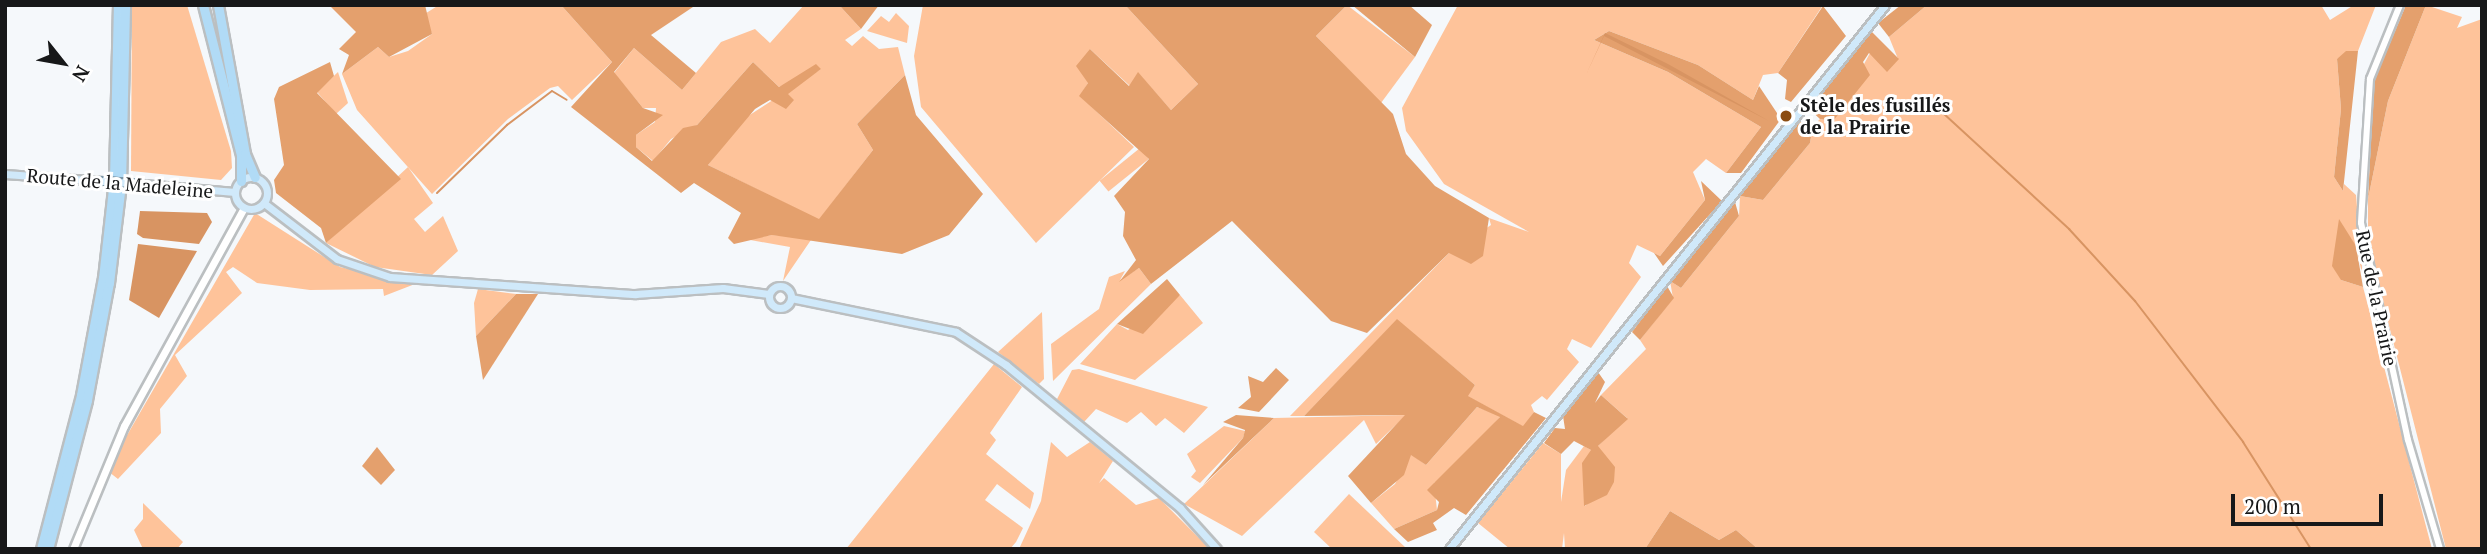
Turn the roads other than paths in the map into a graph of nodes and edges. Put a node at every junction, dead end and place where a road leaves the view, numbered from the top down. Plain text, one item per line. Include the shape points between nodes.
1 (118, 5) edge
2 (125, 5) edge
3 (203, 5) edge
4 (218, 5) edge
5 (1885, 5) edge
6 (2398, 8) edge
7 (5, 174) edge
8 (255, 177) junction
9 (241, 181) junction
10 (235, 192) junction
11 (264, 203) junction
12 (244, 208) junction
13 (769, 294) junction
14 (791, 298) junction
15 (41, 549) edge
16 (48, 549) edge
17 (73, 549) edge
18 (1217, 549) edge
19 (1450, 549) edge
20 (2440, 549) edge

1 - 15 highway via 114,180 103,278 81,395
2 - 16 highway via 121,184 109,283 88,400
3 - 9 highway via 239,148
4 - 8 highway
5 - 19 main road
6 - 20 street, Rue de la Prairie via 2367,97 2361,223 2399,404
7 - 10 main road, Route de la Madeleine, bridge
8 - 9 main road
8 - 11 main road via 267,189
9 - 10 main road
10 - 12 main road
11 - 12 main road
11 - 13 main road via 351,266 430,281 635,295 723,288
12 - 17 main road via 124,426
13 - 14 main road via 784,286
13 - 14 main road via 779,308
14 - 18 main road via 956,332 1006,365 1180,508

